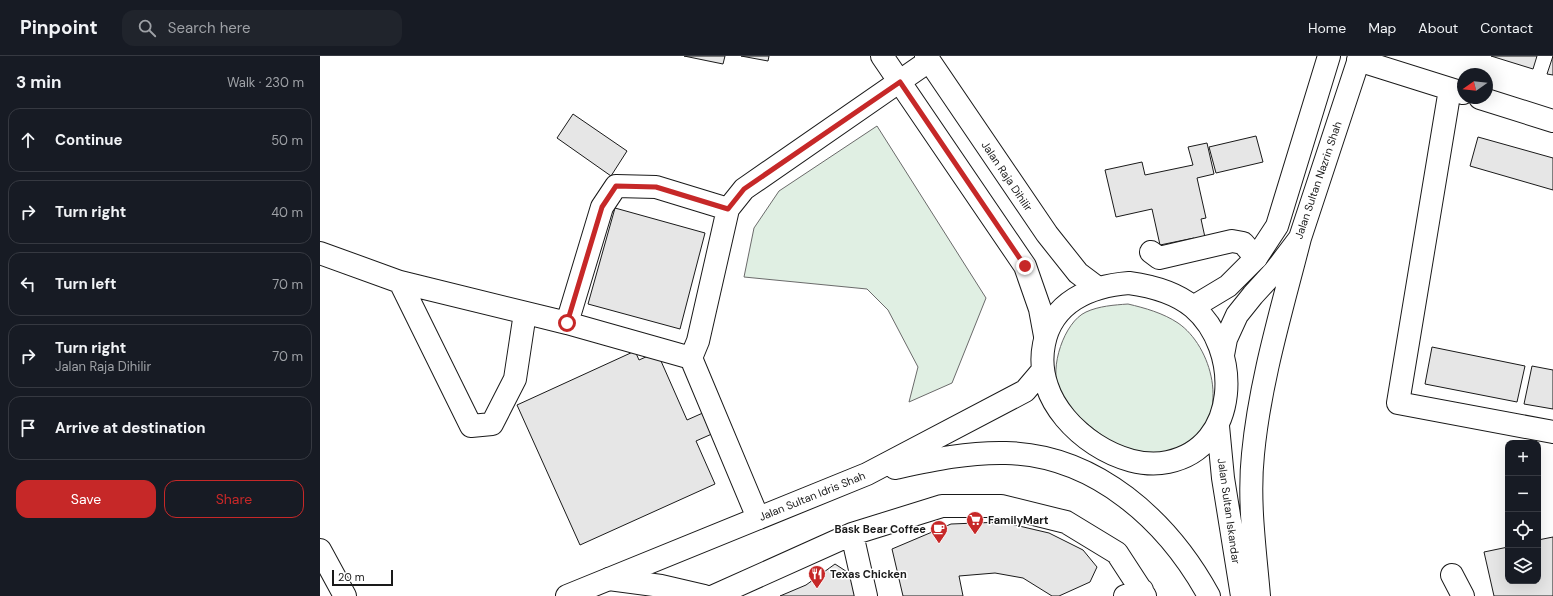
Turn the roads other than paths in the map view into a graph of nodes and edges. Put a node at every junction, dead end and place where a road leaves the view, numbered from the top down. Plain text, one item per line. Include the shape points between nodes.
1 (882, 56) edge
2 (1329, 56) edge
3 (927, 58) edge
4 (1359, 58) edge
5 (900, 82) junction
6 (1457, 91) edge
7 (1493, 102) edge
8 (1553, 121) edge
9 (728, 209) junction
10 (1300, 238) junction
11 (1151, 252) dead end
12 (320, 253) edge
13 (1256, 258) junction
14 (400, 282) junction
15 (1098, 288) junction
16 (1193, 307) junction
17 (525, 313) junction
18 (567, 323) junction
19 (1045, 336) junction
20 (1223, 355) junction
21 (691, 358) junction
22 (1042, 371) junction
23 (1218, 426) junction
24 (1553, 432) edge
25 (867, 474) junction
26 (758, 518) junction
27 (852, 534) junction
28 (320, 550) edge
29 (1452, 575) dead end
30 (608, 579) junction
31 (1137, 594) edge
32 (345, 596) edge
33 (567, 596) edge
34 (704, 596) edge
35 (714, 596) edge
36 (866, 596) edge
37 (1209, 596) edge
38 (1242, 596) edge
39 (1259, 596) edge
40 (1463, 596) edge

1 - 5 main road
2 - 13 main road via 1277,226
3 - 5 main road
3 - 15 main road, Jalan Raja Dihilir via 1047,234 1078,273
4 - 6 main road
4 - 10 main road, Jalan Sultan Nazrin Shah
5 - 9 main road via 744,189
5 - 19 main road via 1025,266 1040,309
6 - 24 main road via 1398,403
7 - 8 main road
9 - 18 main road via 656,187 616,186 602,207
9 - 21 main road via 698,341
10 - 20 main road, Jalan Sultan Nazrin Shah via 1275,272 1237,315 1226,339
10 - 39 main road via 1260,404 1252,455 1252,513
11 - 13 main road via 1159,258 1232,241 1243,243
12 - 14 main road
13 - 16 main road via 1228,286
14 - 17 main road
14 - 17 main road via 471,426 492,424 515,379
15 - 16 main road via 1129,283 1144,285 1172,294
15 - 19 main road via 1082,293 1059,311
16 - 20 main road via 1212,328
17 - 18 main road
18 - 21 main road
19 - 22 main road
20 - 23 main road via 1226,401
21 - 26 main road
22 - 23 main road via 1053,401 1074,427 1099,447 1125,460 1152,464 1182,458 1208,439
22 - 25 main road, Jalan Sultan Idris Shah via 1025,391
23 - 38 main road, Jalan Sultan Iskandar via 1223,478
25 - 26 main road, Jalan Sultan Idris Shah
25 - 37 main road via 946,457 986,453 1026,454 1062,462 1114,488 1150,516 1181,552
26 - 30 main road, Jalan Sultan Idris Shah
27 - 31 main road via 942,506 1001,506 1066,522 1117,553
27 - 35 main road
27 - 36 main road
28 - 32 main road
29 - 40 main road
30 - 33 main road, Jalan Sultan Idris Shah
30 - 34 main road via 660,586

